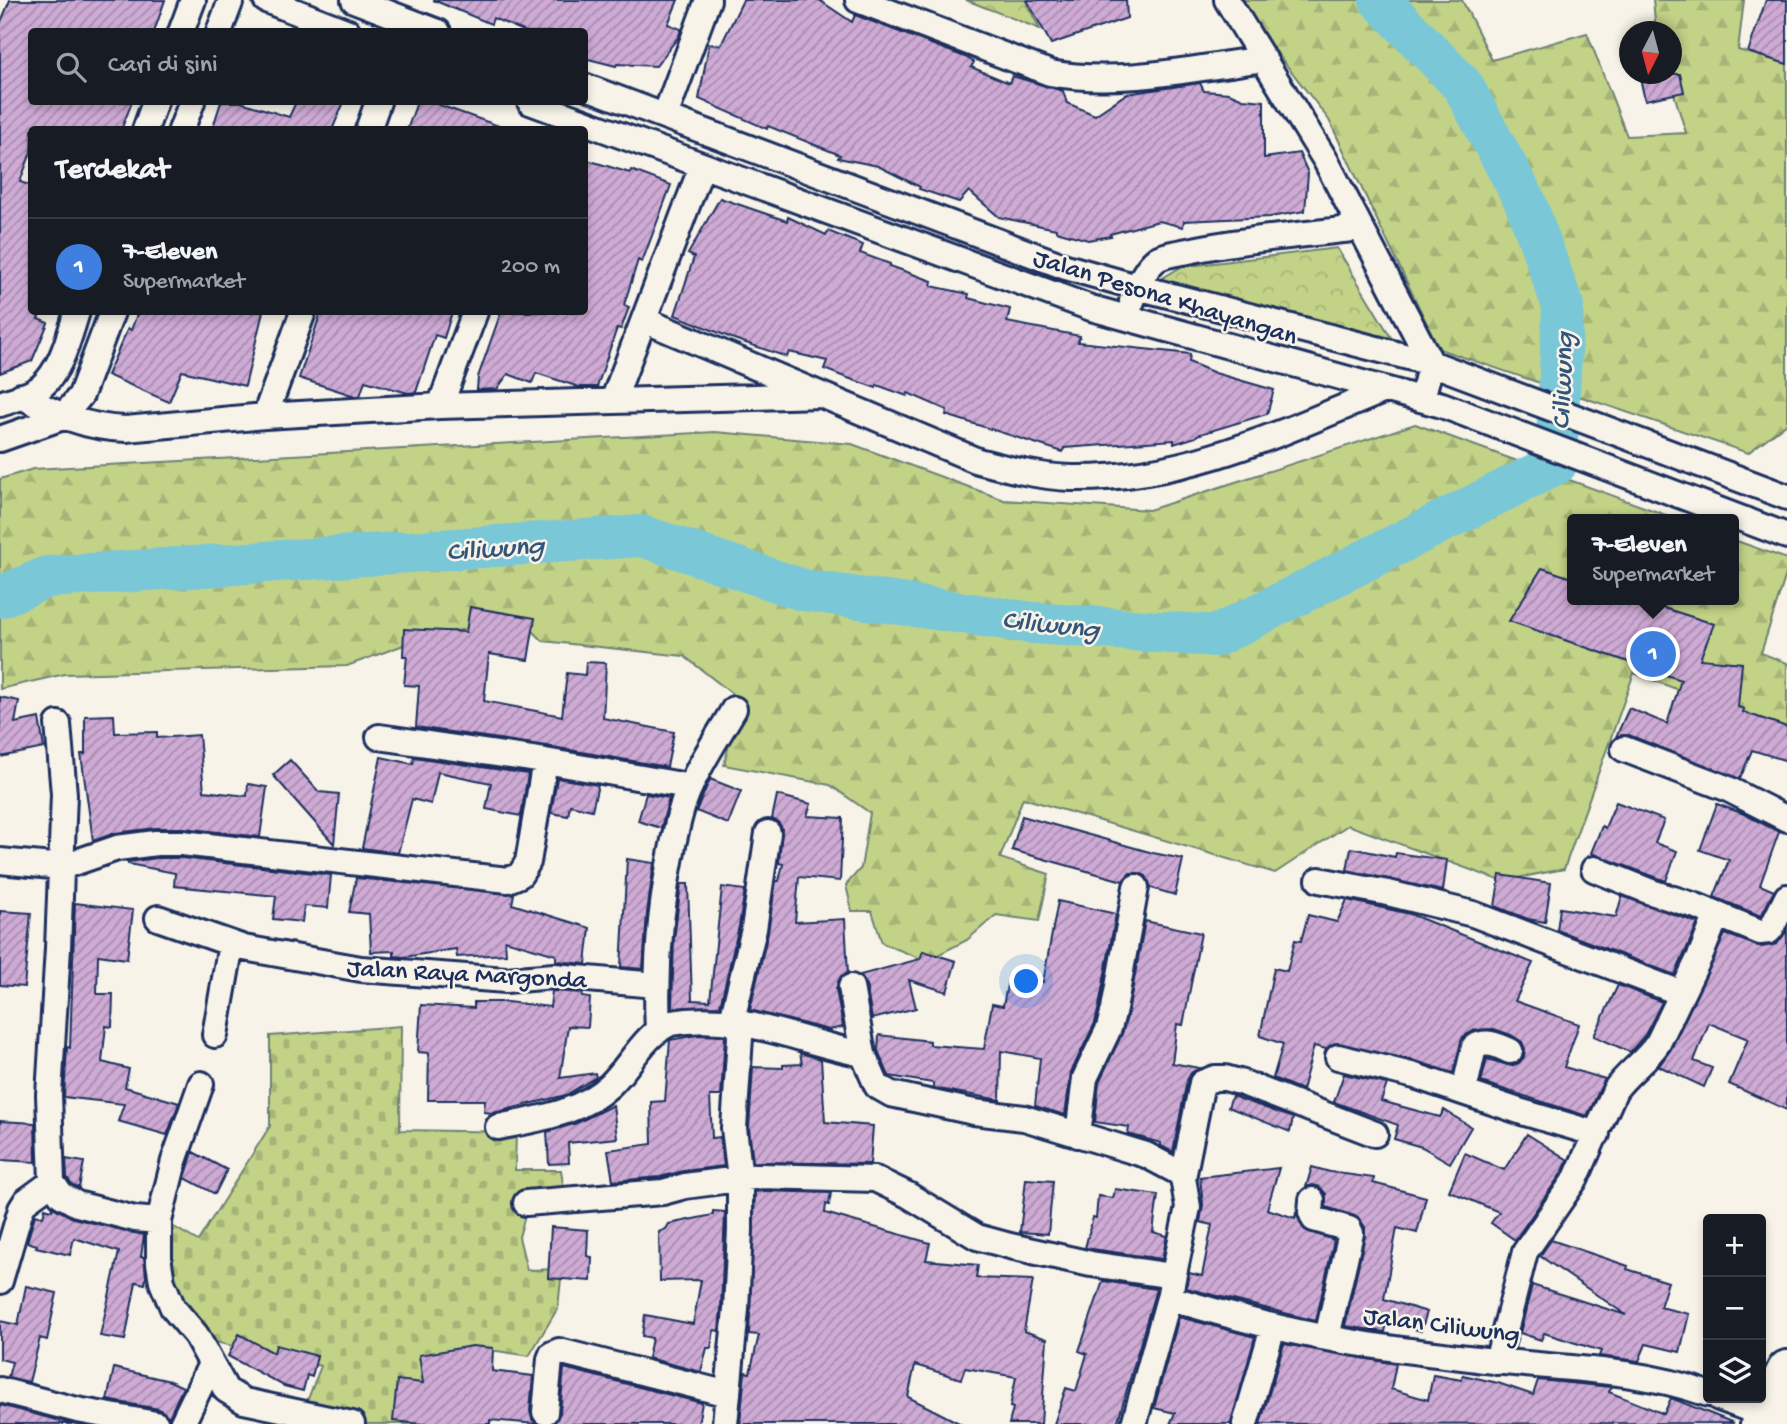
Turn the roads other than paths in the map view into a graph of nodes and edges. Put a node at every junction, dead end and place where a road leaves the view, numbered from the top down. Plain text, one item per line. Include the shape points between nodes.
1 (193, 0) edge
2 (231, 0) edge
3 (266, 0) edge
4 (354, 0) edge
5 (708, 0) edge
6 (858, 0) edge
7 (1227, 0) edge
8 (182, 28) edge
9 (220, 28) edge
10 (338, 28) edge
11 (428, 28) edge
12 (1264, 59) junction
13 (588, 87) edge
14 (154, 105) edge
15 (191, 105) edge
16 (377, 105) edge
17 (542, 114) edge
18 (665, 116) junction
19 (146, 126) edge
20 (183, 126) edge
21 (369, 126) edge
22 (579, 126) edge
23 (588, 129) edge
24 (702, 166) junction
25 (1360, 228) junction
26 (1137, 287) junction
27 (76, 315) edge
28 (112, 315) edge
29 (302, 315) edge
30 (474, 315) edge
31 (1125, 319) junction
32 (644, 320) junction
33 (1431, 363) junction
34 (1385, 390) junction
35 (820, 395) junction
36 (11, 400) edge
37 (613, 401) junction
38 (1432, 402) junction
39 (440, 406) junction
40 (265, 416) junction
41 (63, 417) junction
42 (0, 439) edge
43 (1787, 497) edge
44 (1727, 514) edge
45 (1739, 518) edge
46 (1787, 536) edge
47 (734, 709) dead end
48 (58, 724) dead end
49 (379, 737) dead end
50 (1624, 749) dead end
51 (545, 761) junction
52 (689, 789) junction
53 (1787, 819) edge
54 (768, 833) dead end
55 (0, 861) edge
56 (62, 867) junction
57 (1594, 869) dead end
58 (1319, 880) dead end
59 (1136, 887) dead end
60 (1787, 897) edge
61 (1717, 914) junction
62 (158, 918) dead end
63 (231, 944) junction
64 (656, 985) junction
65 (851, 987) dead end
66 (1681, 993) junction
67 (736, 1021) junction
68 (658, 1031) junction
69 (215, 1035) dead end
70 (1510, 1051) dead end
71 (863, 1054) junction
72 (1338, 1057) dead end
73 (201, 1084) dead end
74 (1464, 1091) junction
75 (498, 1127) dead end
76 (1376, 1134) dead end
77 (1597, 1134) junction
78 (1078, 1135) junction
79 (740, 1178) junction
80 (1183, 1178) junction
81 (52, 1182) junction
82 (1312, 1200) dead end
83 (526, 1203) dead end
84 (159, 1221) junction
85 (0, 1281) edge
86 (1171, 1287) junction
87 (1273, 1327) junction
88 (1327, 1337) junction
89 (1497, 1362) junction
90 (211, 1364) junction
91 (1787, 1370) edge
92 (0, 1390) edge
93 (1703, 1392) edge
94 (728, 1394) junction
95 (1731, 1403) edge
96 (545, 1412) dead end
97 (1776, 1421) edge
98 (156, 1424) edge
99 (182, 1424) edge
100 (352, 1424) edge
101 (725, 1424) edge
102 (1134, 1424) edge
103 (1245, 1424) edge

1 - 8 street
2 - 9 street
3 - 10 street
4 - 11 street
5 - 18 street
6 - 12 street via 1073,78 1159,73
7 - 12 street
12 - 25 street via 1326,160
13 - 18 street, Jalan Pesona Khayangan
14 - 19 street
15 - 20 street
16 - 21 street
17 - 22 street, Jalan Pesona Khayangan
18 - 26 street, Jalan Pesona Khayangan via 1066,267
23 - 24 street, Jalan Pesona Khayangan
24 - 31 street, Jalan Pesona Khayangan
24 - 32 street
25 - 26 street via 1165,256 1150,266
25 - 33 street
26 - 31 street
26 - 33 street, Jalan Pesona Khayangan
27 - 36 street via 49,379 41,388
28 - 41 street via 81,395
29 - 40 street
30 - 39 street
31 - 34 street, Jalan Pesona Khayangan
32 - 35 street
32 - 37 street
33 - 38 street
33 - 43 street, Jalan Pesona Khayangan
34 - 35 street via 1209,460 1134,474 1073,478 1024,473 978,461
34 - 38 street, Jalan Pesona Khayangan
35 - 37 street
36 - 41 street
37 - 39 street
38 - 44 street, Jalan Pesona Khayangan
39 - 40 street
40 - 41 street via 126,429
41 - 42 street
45 - 46 street, Jalan Pesona Khayangan
47 - 52 street
48 - 56 street via 64,794
49 - 51 street
50 - 53 street via 1726,788
51 - 52 street
51 - 56 street via 528,862 520,875 508,880 182,843 117,848
52 - 64 street via 664,887
54 - 67 street
55 - 56 street
56 - 81 street via 49,1095
57 - 61 street
58 - 66 street via 1473,914
59 - 78 street via 1114,1009 1085,1078
60 - 61 street via 1765,932
61 - 66 street
62 - 63 street, Jalan Raya Margonda
63 - 64 street, Jalan Raya Margonda via 361,969
63 - 69 street
64 - 68 street
65 - 71 street
66 - 77 street via 1650,1055 1615,1090
67 - 68 street via 683,1021
67 - 71 street
67 - 79 street via 734,1129
68 - 75 street via 595,1097 558,1114
70 - 74 street via 1493,1043 1474,1047
71 - 78 street via 877,1086 891,1094 1024,1118
72 - 74 street
73 - 84 street
74 - 77 street
76 - 80 street via 1243,1083 1208,1080 1202,1083
77 - 89 street via 1576,1178 1525,1252
78 - 80 street via 1156,1159
79 - 83 street, Jalan Ciliwung via 663,1192
79 - 86 street, Jalan Ciliwung via 876,1179 977,1237
79 - 94 street
80 - 86 street via 1188,1207
81 - 84 street via 61,1195 77,1204
81 - 85 street via 21,1209
82 - 88 street via 1314,1219 1351,1233
84 - 90 street via 162,1282 173,1308 196,1335
86 - 87 street, Jalan Ciliwung
86 - 102 street
87 - 88 street, Jalan Ciliwung
87 - 103 street
88 - 89 street, Jalan Ciliwung
89 - 93 street, Jalan Ciliwung via 1640,1375
90 - 99 street
90 - 100 street via 232,1395
91 - 97 highway
92 - 98 street
94 - 96 street via 559,1351 551,1357
94 - 101 street
95 - 97 street

